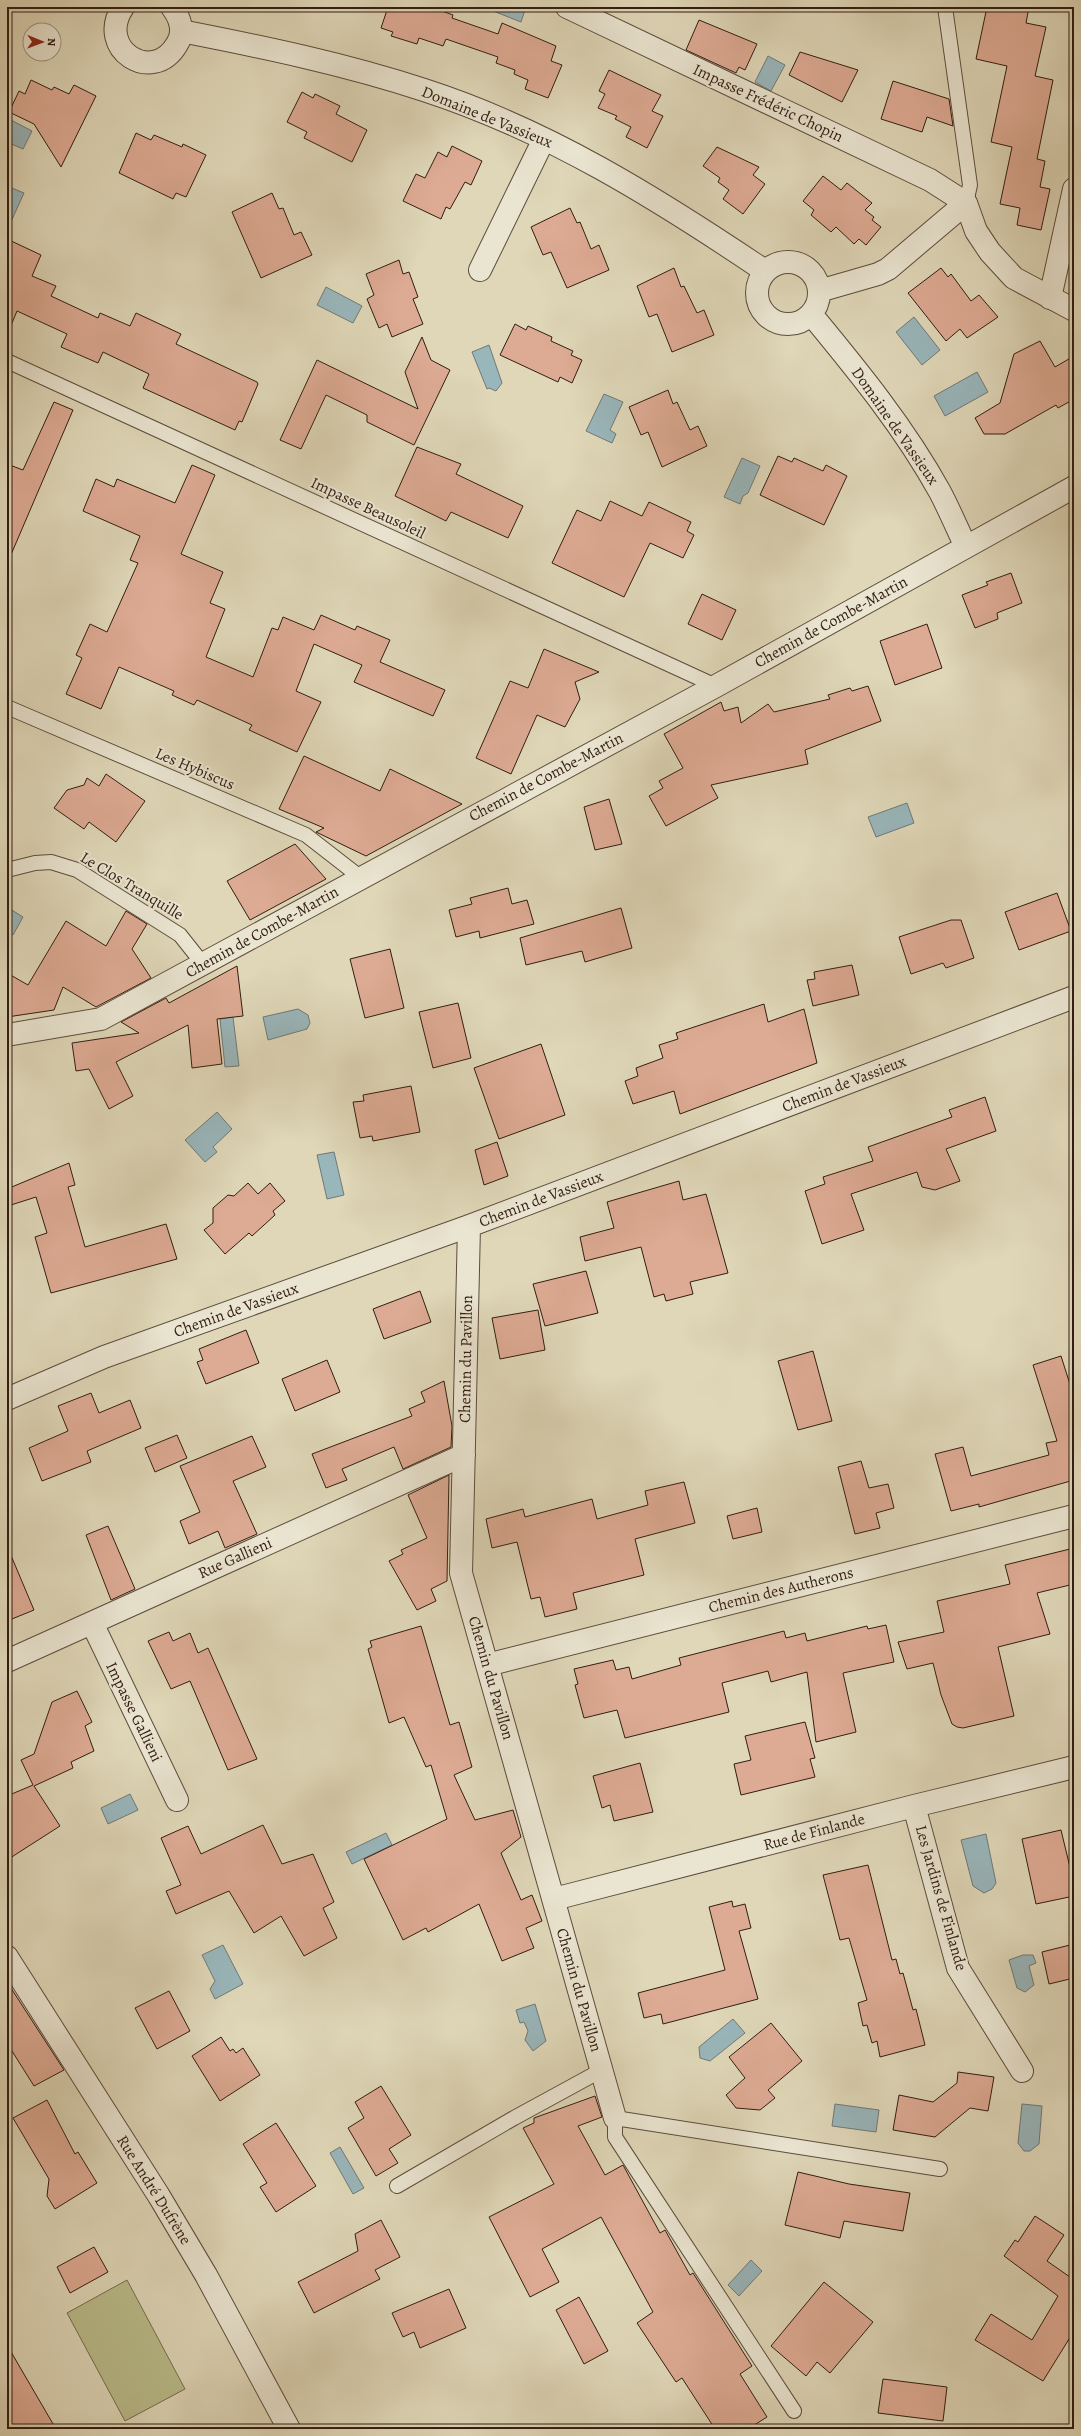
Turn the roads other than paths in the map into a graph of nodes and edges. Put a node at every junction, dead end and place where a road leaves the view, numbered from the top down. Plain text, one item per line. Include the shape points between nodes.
1 (123, 7) edge
2 (172, 7) edge
3 (567, 7) edge
4 (945, 7) edge
5 (181, 31) junction
6 (544, 139) junction
7 (1074, 189) edge
8 (966, 203) junction
9 (480, 270) dead end
10 (765, 271) junction
11 (820, 291) junction
12 (1050, 298) junction
13 (1074, 310) edge
14 (811, 314) junction
15 (7, 361) edge
16 (1074, 487) edge
17 (966, 546) junction
18 (716, 686) junction
19 (7, 707) edge
20 (7, 870) edge
21 (360, 877) junction
22 (203, 964) junction
23 (1074, 997) edge
24 (7, 1036) edge
25 (470, 1226) junction
26 (7, 1398) edge
27 (464, 1455) junction
28 (1074, 1516) edge
29 (92, 1623) junction
30 (7, 1661) edge
31 (487, 1665) junction
32 (1074, 1766) edge
33 (177, 1800) dead end
34 (914, 1806) junction
35 (554, 1899) junction
36 (7, 1957) edge
37 (602, 2070) junction
38 (1022, 2071) dead end
39 (615, 2118) junction
40 (940, 2168) dead end
41 (397, 2186) dead end
42 (794, 2411) dead end
43 (289, 2429) edge

1 - 5 street via 117,15 116,42 123,52 134,59 146,63 158,62 171,54 179,42
2 - 5 street via 179,16
3 - 8 street, Impasse Frédéric Chopin via 930,180
4 - 8 lane via 970,185
5 - 6 street, Domaine de Vassieux via 324,61 424,90
6 - 9 street
6 - 10 street, Domaine de Vassieux via 677,212
7 - 12 street
8 - 11 street via 888,269
8 - 12 street via 976,231 990,252 1014,278
10 - 11 street via 783,262 804,265 817,280
10 - 14 street via 759,280 757,291 758,302 763,312 776,322 792,324 802,321
11 - 14 street
12 - 13 street
14 - 17 street, Domaine de Vassieux via 875,393 906,438 940,492
15 - 18 lane, Impasse Beausoleil
16 - 17 street, Chemin de Combe-Martin
17 - 18 street, Chemin de Combe-Martin
18 - 21 street, Chemin de Combe-Martin
19 - 21 lane, Les Hybiscus via 306,835
20 - 22 lane, Le Clos Tranquille via 51,862 77,870 180,934
21 - 22 street, Chemin de Combe-Martin
22 - 24 street, Chemin de Combe-Martin via 101,1019
23 - 25 street, Chemin de Vassieux
25 - 26 street, Chemin de Vassieux via 104,1357
25 - 27 street, Chemin du Pavillon
27 - 29 street, Rue Gallieni
27 - 31 street, Chemin du Pavillon via 461,1573
28 - 31 street, Chemin des Autherons
29 - 30 street, Rue Gallieni
29 - 33 street, Impasse Gallieni
31 - 35 street, Chemin du Pavillon
32 - 34 street, Rue de Finlande
34 - 35 street, Rue de Finlande
34 - 38 street, Les Jardins de Finlande via 958,1968
35 - 37 street, Chemin du Pavillon
36 - 43 street, Rue André Dufrène via 163,2202 206,2275
37 - 39 street, Chemin du Pavillon
37 - 41 lane
39 - 40 lane
39 - 42 lane via 616,2137

